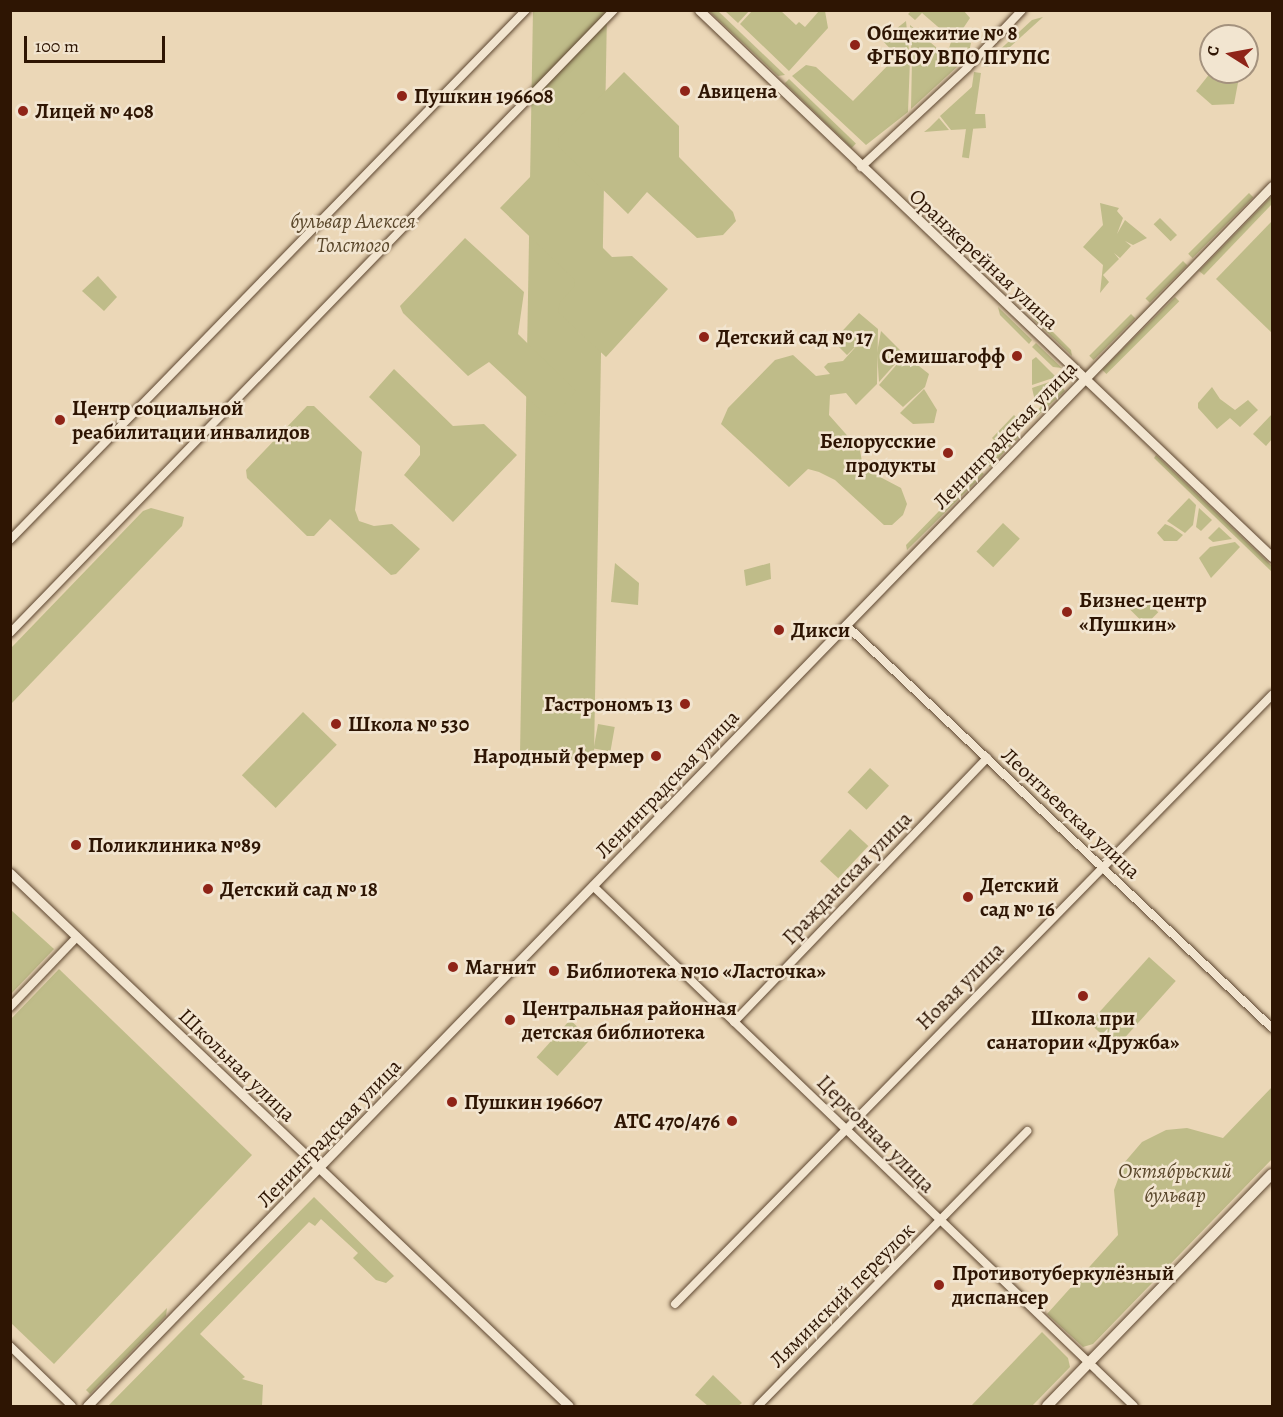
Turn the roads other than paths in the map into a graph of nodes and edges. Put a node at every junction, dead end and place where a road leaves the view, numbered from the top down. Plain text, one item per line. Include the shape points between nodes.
1 (526, 10) edge
2 (614, 10) edge
3 (699, 10) edge
4 (1027, 10) edge
5 (1020, 13) edge
6 (861, 166) junction
7 (1272, 186) edge
8 (1085, 379) junction
9 (10, 540) edge
10 (1272, 557) edge
11 (846, 625) junction
12 (10, 633) edge
13 (1272, 695) edge
14 (987, 758) junction
15 (1102, 867) junction
16 (10, 873) edge
17 (593, 886) junction
18 (77, 937) junction
19 (10, 1006) edge
20 (734, 1022) junction
21 (1272, 1028) edge
22 (844, 1128) junction
23 (1026, 1131) dead end
24 (319, 1168) junction
25 (1272, 1174) edge
26 (939, 1222) junction
27 (675, 1304) dead end
28 (10, 1346) edge
29 (1088, 1363) junction
30 (72, 1407) edge
31 (87, 1407) edge
32 (569, 1407) edge
33 (758, 1407) edge
34 (1047, 1407) edge
35 (1134, 1407) edge

1 - 9 street
2 - 12 street
3 - 6 street, Оранжерейная улица
4 - 5 street
5 - 6 street
6 - 8 street, Оранжерейная улица
7 - 8 street, Ленинградская улица
8 - 10 street, Оранжерейная улица
8 - 11 street, Ленинградская улица
11 - 14 street, Леонтьевская улица
11 - 17 street, Ленинградская улица
13 - 15 street, Новая улица
14 - 15 street, Леонтьевская улица
14 - 20 street, Гражданская улица
15 - 21 street, Леонтьевская улица
15 - 22 street, Новая улица
16 - 18 street, Школьная улица
17 - 20 street, Церковная улица
17 - 24 street, Ленинградская улица
18 - 19 street
18 - 24 street, Школьная улица
20 - 22 street, Церковная улица
22 - 26 street, Церковная улица
22 - 27 street, Новая улица via 794,1185
23 - 26 street, Ляминский переулок
24 - 31 street, Ленинградская улица
24 - 32 street, Школьная улица
25 - 29 main road
26 - 29 street, Церковная улица
26 - 33 street, Ляминский переулок
28 - 30 street
29 - 34 main road
29 - 35 street, Церковная улица

